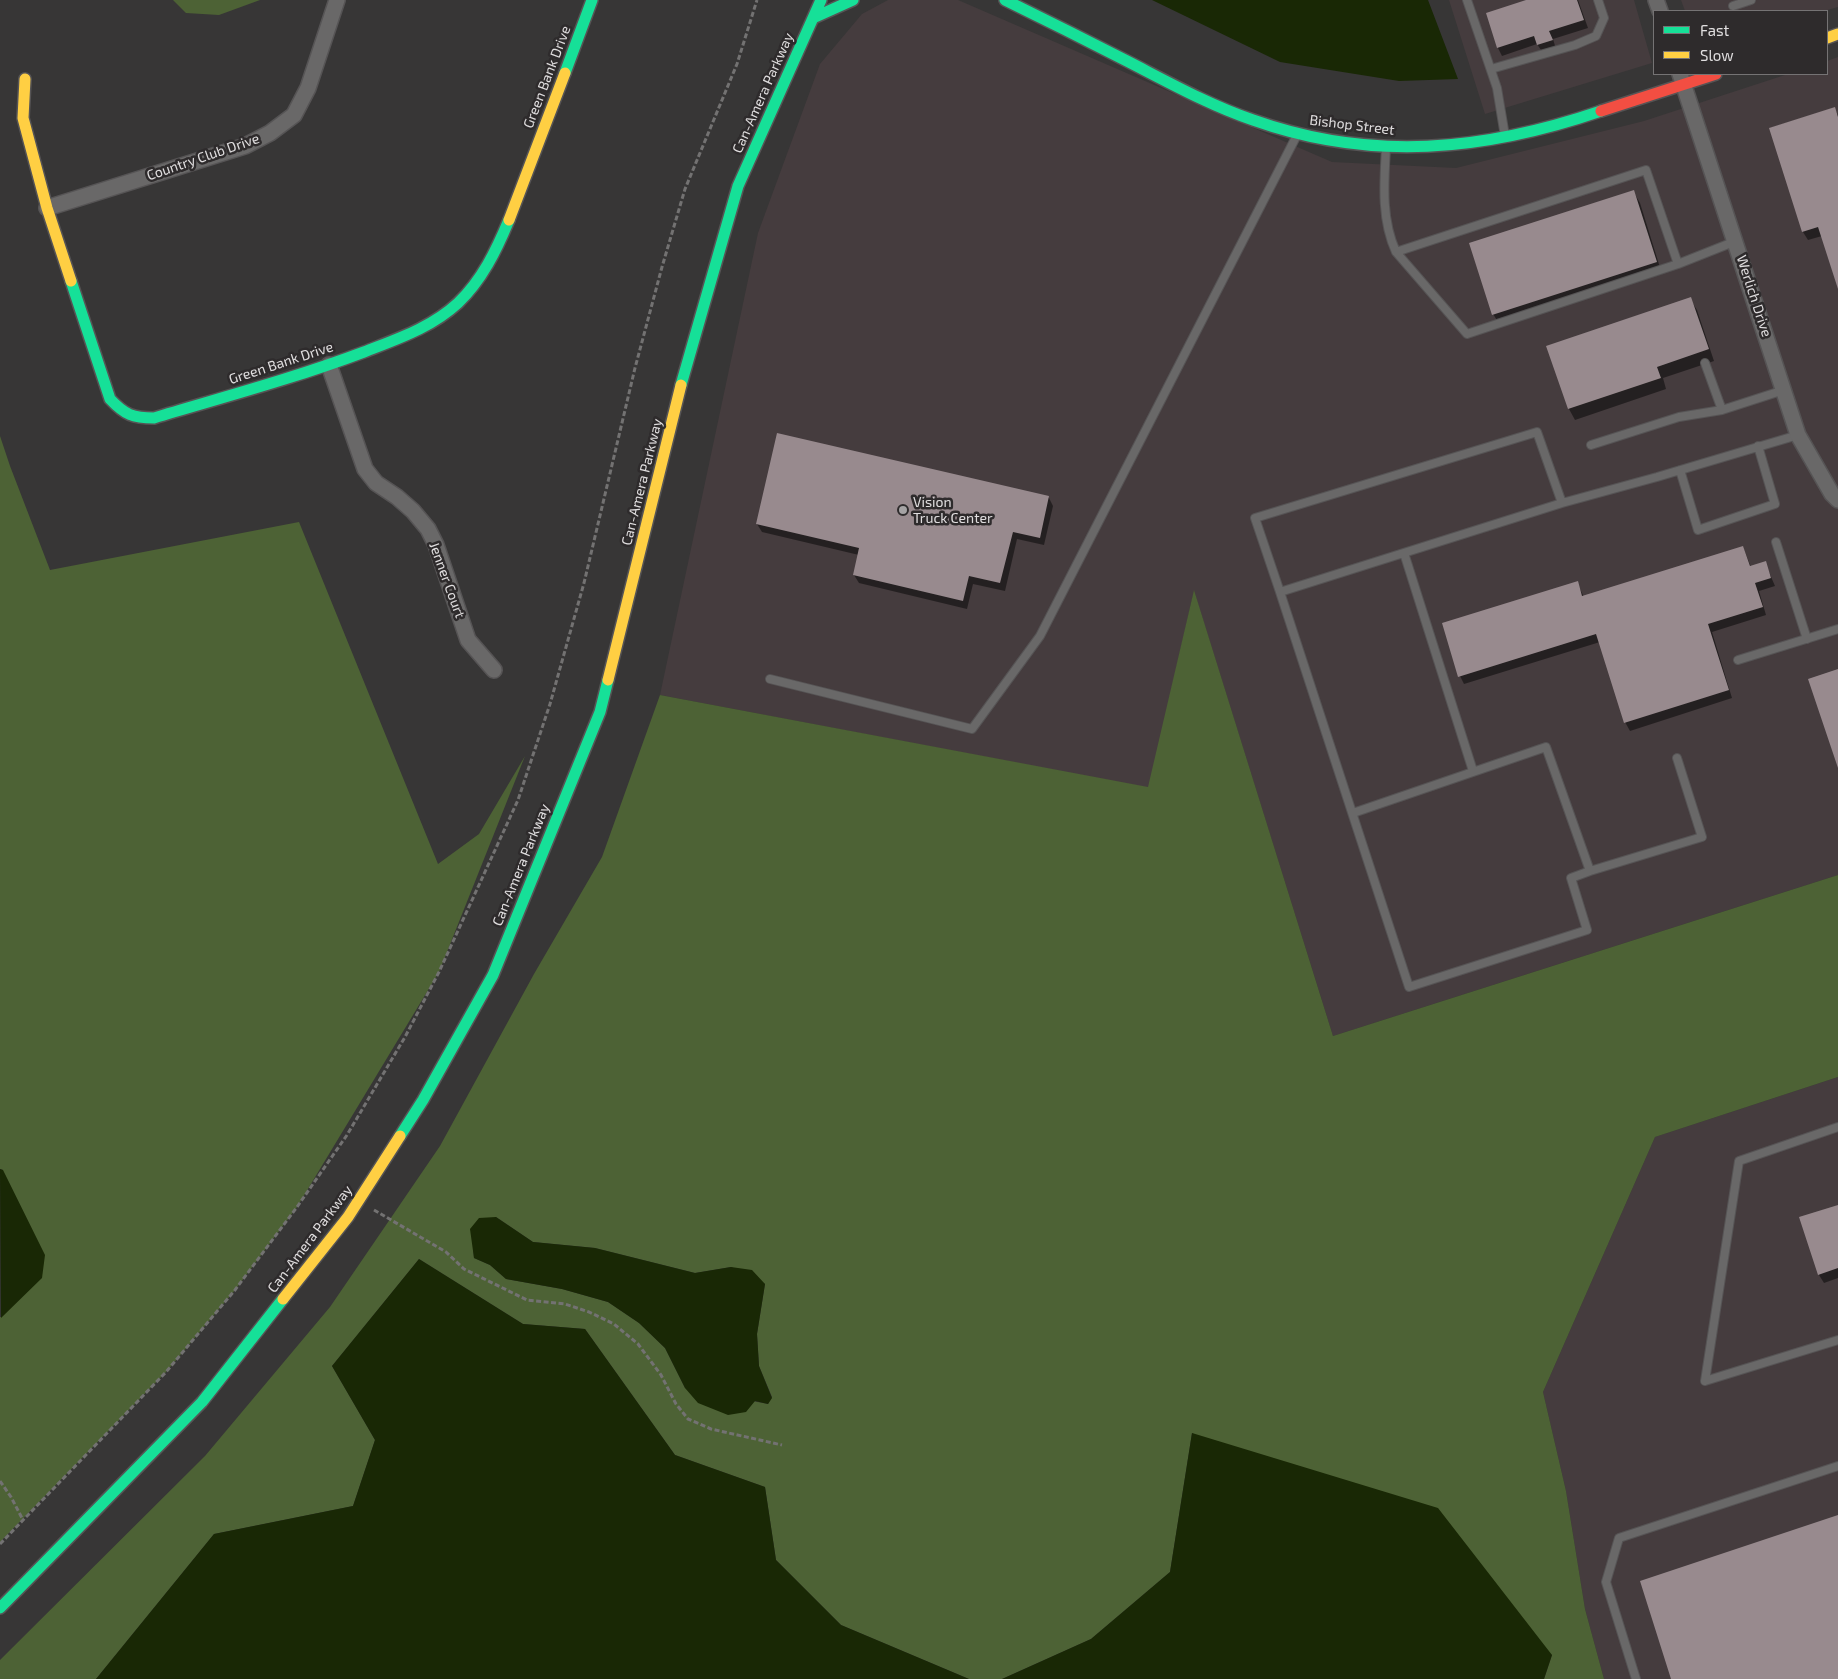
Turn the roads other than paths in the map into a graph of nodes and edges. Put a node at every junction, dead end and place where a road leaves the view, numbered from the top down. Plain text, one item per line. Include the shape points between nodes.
1 (337, 0) edge
2 (592, 0) edge
3 (821, 0) edge
4 (853, 0) edge
5 (1005, 0) edge
6 (1467, 0) edge
7 (1598, 0) edge
8 (1751, 0) edge
9 (1733, 6) dead end
10 (813, 18) junction
11 (1491, 69) junction
12 (1709, 75) edge
13 (25, 79) dead end
14 (1682, 79) edge
15 (1298, 133) junction
16 (1505, 138) junction
17 (1386, 146) junction
18 (47, 208) junction
19 (1736, 241) junction
20 (1396, 252) junction
21 (1678, 264) junction
22 (1705, 363) dead end
23 (328, 365) junction
24 (1784, 390) junction
25 (1722, 410) junction
26 (1798, 435) junction
27 (1591, 445) dead end
28 (1758, 446) junction
29 (1680, 470) junction
30 (1838, 500) edge
31 (1562, 503) junction
32 (1776, 542) dead end
33 (1404, 553) junction
34 (1280, 592) junction
35 (1838, 629) edge
36 (1807, 639) junction
37 (1738, 660) dead end
38 (494, 670) dead end
39 (770, 679) dead end
40 (1678, 758) dead end
41 (1473, 771) junction
42 (1353, 813) junction
43 (1590, 872) junction
44 (1838, 1127) edge
45 (1838, 1340) edge
46 (1838, 1466) edge
47 (0, 1608) edge
48 (1636, 1679) edge

1 - 18 street, Country Club Drive via 308,88 294,115 270,133 245,146
2 - 23 street, Green Bank Drive via 512,213 492,259 476,283 434,322 414,333
3 - 10 street, Can-Amera Parkway
4 - 10 street
5 - 15 street, Bishop Street via 1172,86 1253,120
6 - 11 lane
7 - 11 lane via 1604,18 1596,36
8 - 9 lane
10 - 47 street, Can-Amera Parkway via 738,186 689,354 600,712 493,975 423,1100 348,1217 202,1402
11 - 16 lane
12 - 14 street, Bishop Street
13 - 18 street, Green Bank Drive via 23,118
14 - 16 street, Bishop Street via 1552,127
14 - 19 street, Werlich Drive
15 - 17 street, Bishop Street
15 - 39 lane via 1040,636 972,728
16 - 17 street, Bishop Street via 1444,146
17 - 20 lane via 1384,206
18 - 23 street, Green Bank Drive via 110,399 134,418 154,418
19 - 21 lane
19 - 24 street, Werlich Drive
20 - 21 lane via 1467,334
20 - 21 lane via 1646,170
22 - 25 lane
23 - 38 street, Jenner Court via 365,469 376,483 413,511 428,529 468,640
24 - 25 lane
24 - 26 street, Werlich Drive
25 - 27 lane via 1679,417
26 - 28 lane
26 - 30 street, Werlich Drive
28 - 29 lane
28 - 29 lane via 1775,504 1698,530
29 - 31 lane
31 - 33 lane
31 - 34 lane via 1538,432 1255,518
32 - 36 lane
33 - 34 lane
33 - 41 lane
34 - 42 lane
35 - 36 lane
36 - 37 lane
40 - 43 lane via 1702,837
41 - 42 lane
41 - 43 lane via 1546,747
42 - 43 lane via 1409,987 1587,930 1571,878
44 - 45 lane via 1739,1161 1704,1381
46 - 48 lane via 1619,1538 1606,1582

